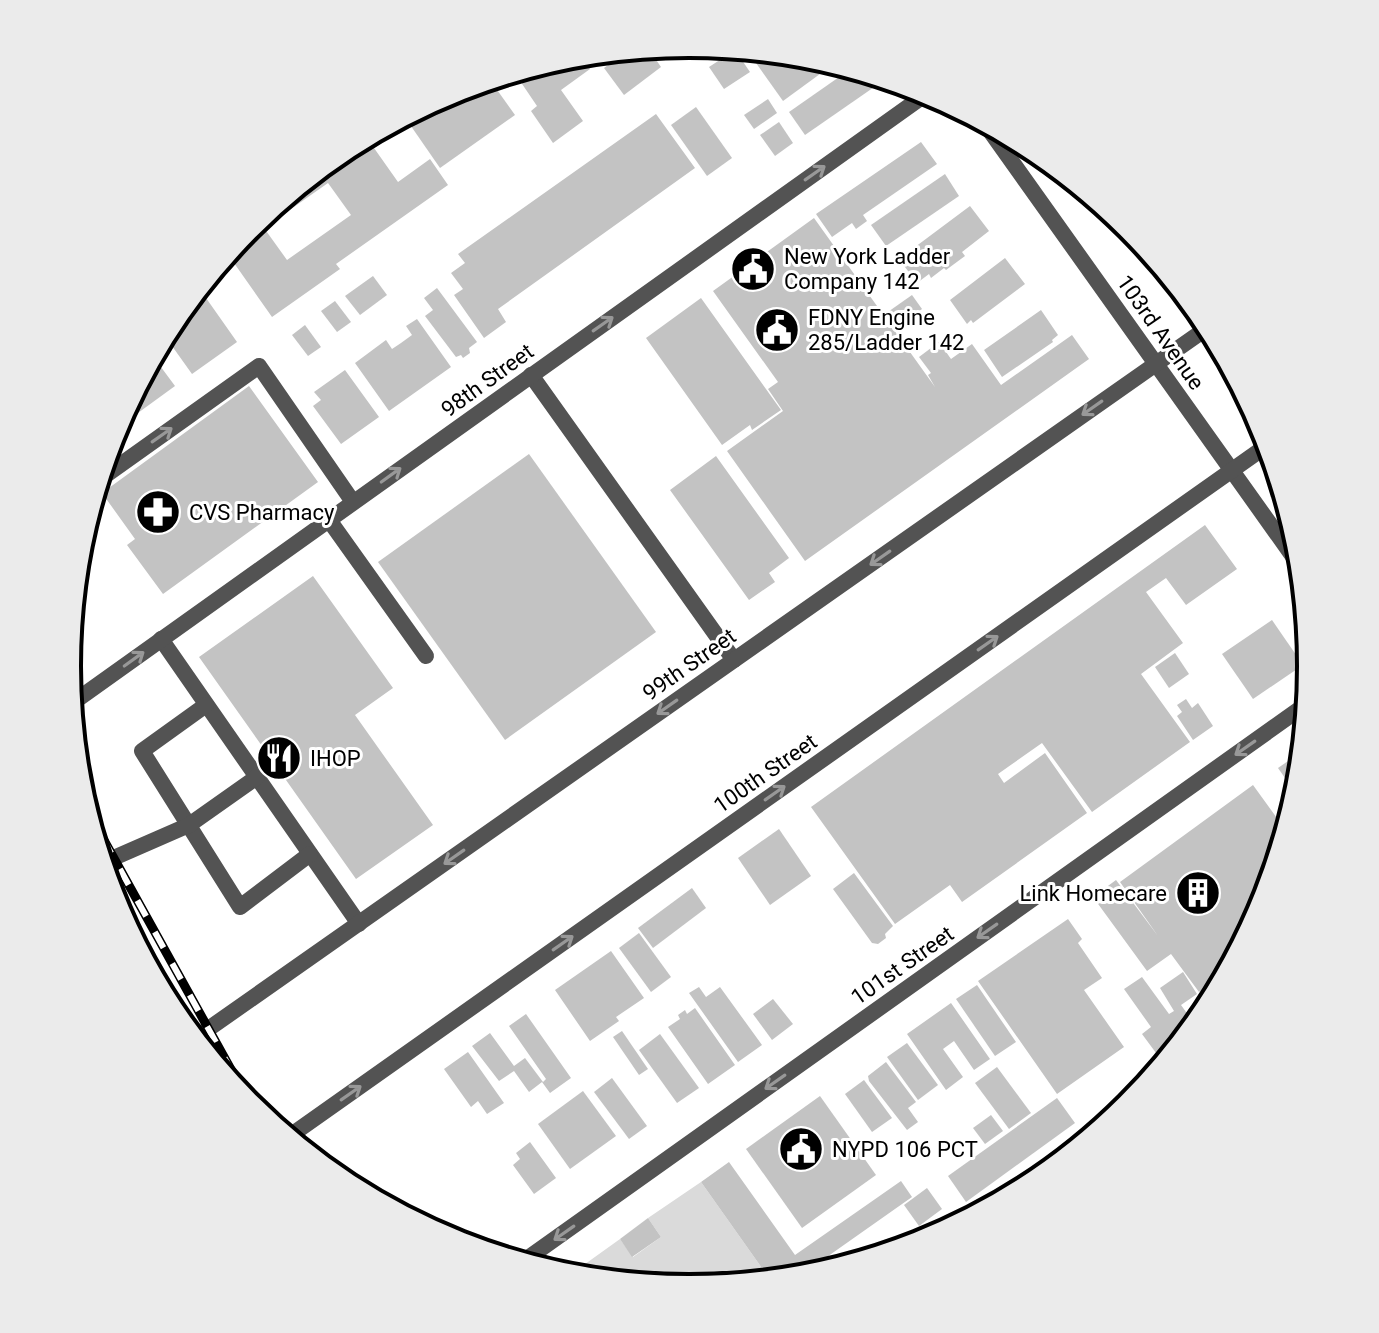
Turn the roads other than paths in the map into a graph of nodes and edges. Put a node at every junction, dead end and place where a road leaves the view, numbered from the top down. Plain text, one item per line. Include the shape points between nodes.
1 (916, 102) edge
2 (999, 143) edge
3 (1199, 334) edge
4 (1156, 363) junction
5 (531, 375) junction
6 (1259, 452) edge
7 (114, 470) edge
8 (1232, 471) junction
9 (353, 502) junction
10 (329, 520) junction
11 (1286, 546) edge
12 (161, 639) junction
13 (426, 656) dead end
14 (734, 660) junction
15 (82, 696) edge
16 (206, 705) junction
17 (1296, 711) edge
18 (257, 777) junction
19 (189, 825) junction
20 (310, 854) junction
21 (112, 859) edge
22 (359, 924) junction
23 (204, 1032) edge
24 (297, 1131) edge
25 (533, 1254) edge

5 -> 1 street, 98th Street
2 - 4 street, 103rd Avenue
3 - 4 street, 99th Street
4 - 8 street, 103rd Avenue
4 -> 14 street, 99th Street
9 -> 5 street, 98th Street
5 - 14 street
6 - 8 street, 100th Street
7 -> 9 street via 259,366
8 - 11 street, 103rd Avenue
24 -> 8 street, 100th Street
9 - 10 street, 98th Street
10 - 12 street, 98th Street
10 - 13 street
15 -> 12 street, 98th Street
12 - 16 street
14 -> 22 street, 99th Street
16 - 18 street
16 - 19 street via 142,751
17 -> 25 street, 101st Street
18 - 19 street
18 - 20 street
19 - 20 street via 240,907
19 - 21 street
20 - 22 street
22 - 23 street, 99th Street

